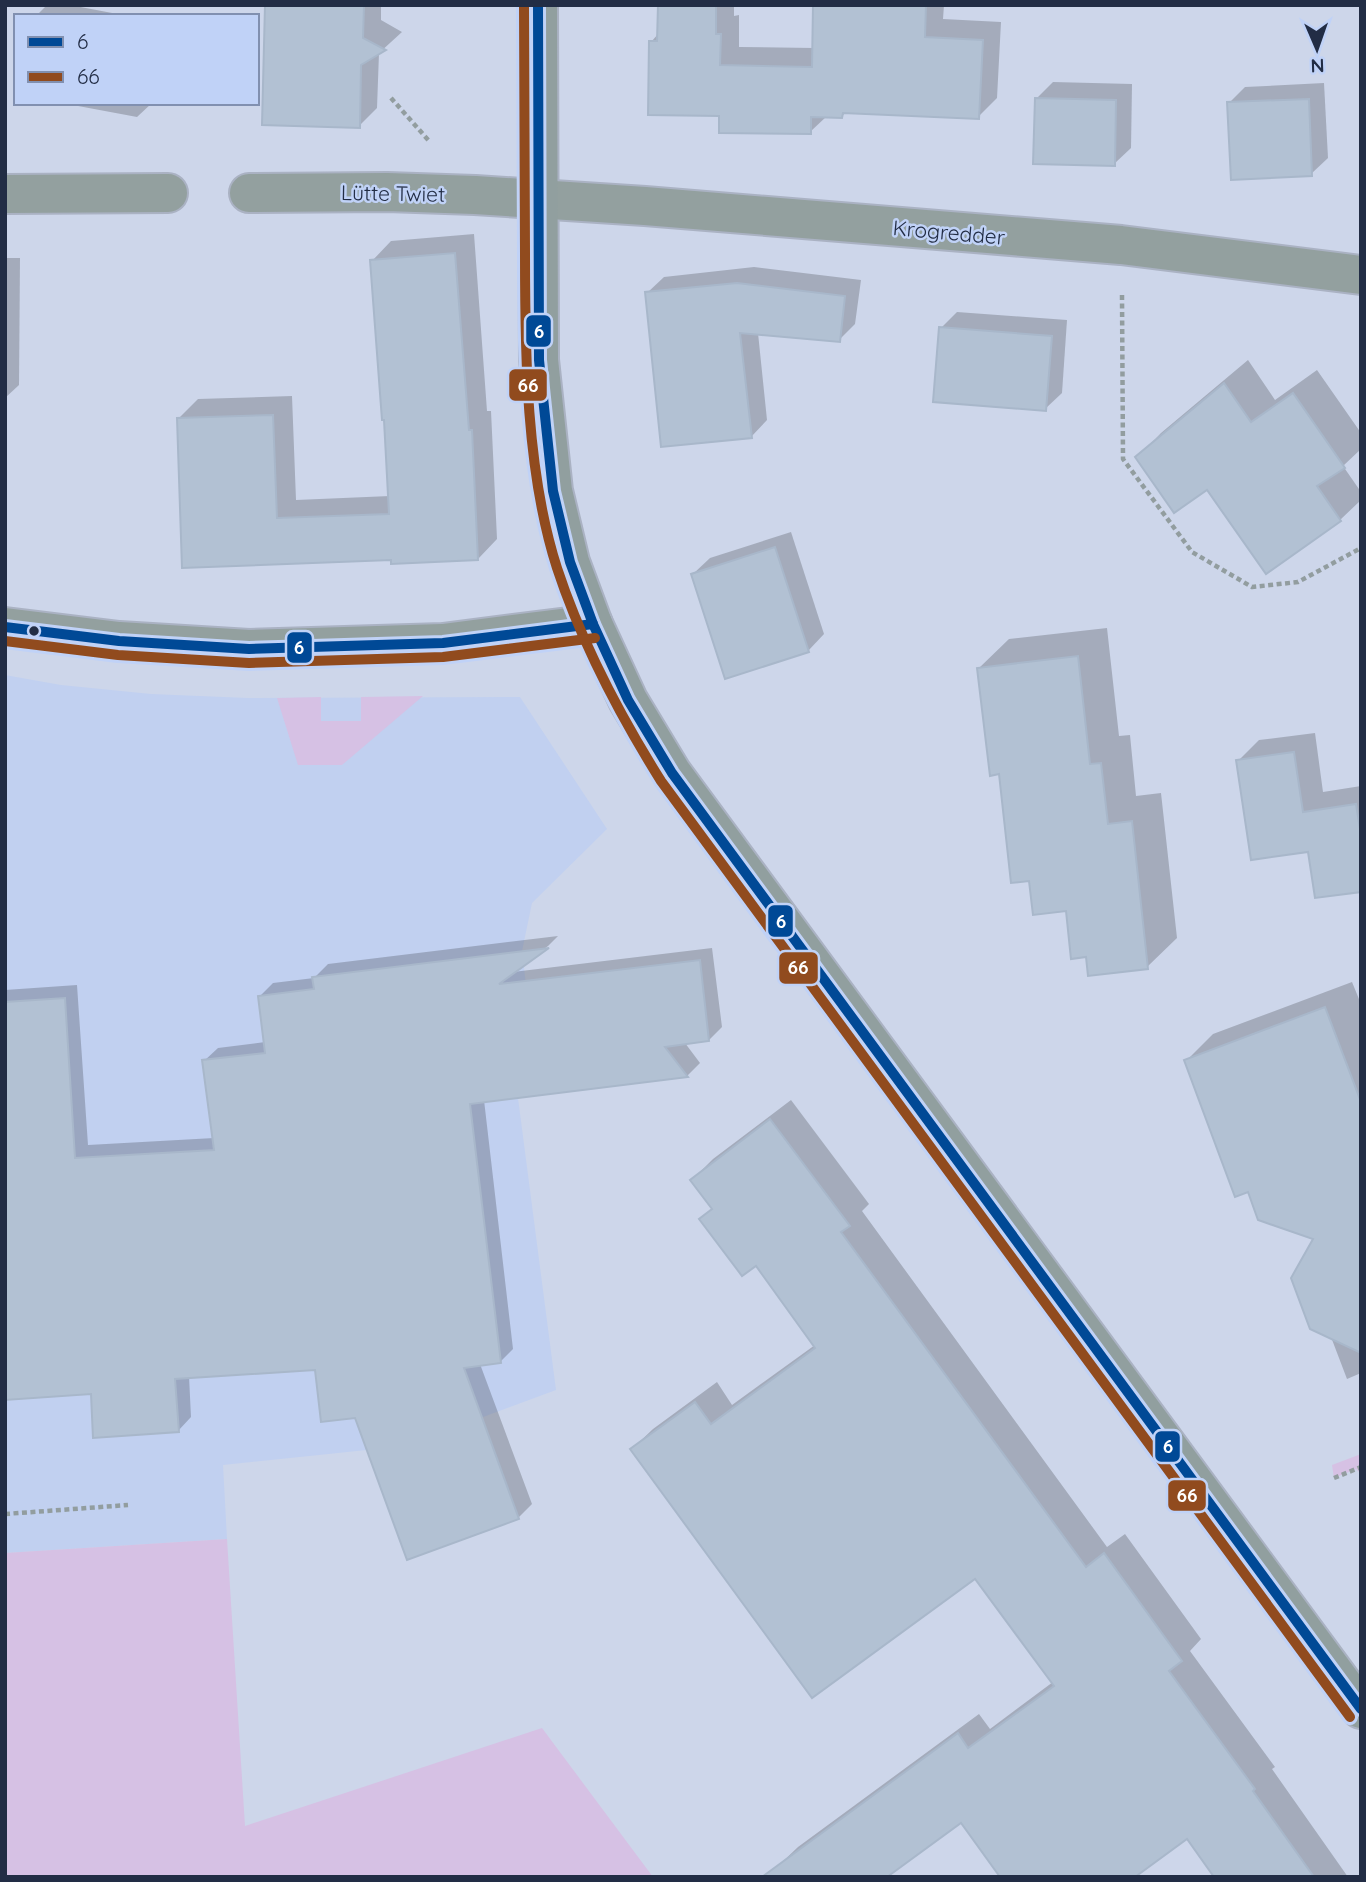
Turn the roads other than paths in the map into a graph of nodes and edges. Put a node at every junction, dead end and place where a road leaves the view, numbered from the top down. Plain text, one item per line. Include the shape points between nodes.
1 (538, 5) edge
2 (168, 193) dead end
3 (249, 193) dead end
4 (5, 194) edge
5 (537, 198) junction
6 (1361, 275) edge
7 (593, 624) junction
8 (5, 627) edge
9 (1361, 1709) edge

1 - 5 main road
2 - 4 street
3 - 5 street, Lütte Twiet
5 - 6 street, Krogredder via 1121,245
5 - 7 main road via 539,360 553,491 569,562
7 - 8 street via 443,643 248,649 119,641
7 - 9 main road via 628,700 672,773

